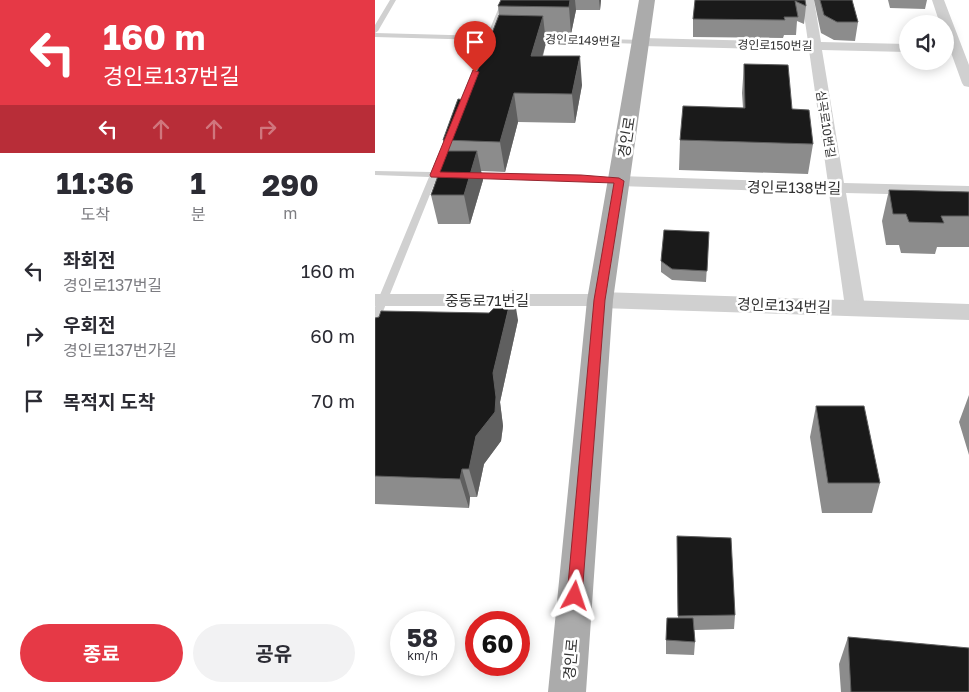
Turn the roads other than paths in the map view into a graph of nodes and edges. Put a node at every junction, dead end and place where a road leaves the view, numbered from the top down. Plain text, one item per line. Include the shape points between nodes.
1 (393, 0) edge
2 (505, 0) edge
3 (647, 0) edge
4 (808, 0) edge
5 (938, 0) edge
6 (375, 31) edge
7 (375, 35) edge
8 (489, 38) junction
9 (499, 38) edge
10 (527, 39) edge
11 (642, 42) junction
12 (815, 46) junction
13 (899, 48) edge
14 (957, 49) edge
15 (969, 82) edge
16 (456, 120) edge
17 (453, 129) edge
18 (375, 173) edge
19 (439, 175) junction
20 (463, 175) edge
21 (619, 181) junction
22 (836, 188) junction
23 (969, 191) edge
24 (379, 300) edge
25 (600, 300) junction
26 (855, 307) junction
27 (969, 312) edge
28 (375, 319) edge
29 (567, 692) edge

1 - 6 lane
2 - 8 lane
3 - 11 main road, 경인로
4 - 12 street, 심곡로10번길
5 - 14 street
7 - 8 lane
8 - 9 lane
8 - 16 lane
10 - 11 lane, 경인로149번길
11 - 12 street, 경인로150번길
11 - 21 main road, 경인로
12 - 13 street, 경인로150번길
12 - 22 street, 심곡로10번길
14 - 15 street
17 - 19 lane
18 - 19 lane
19 - 24 lane
20 - 21 lane
21 - 22 street, 경인로138번길
21 - 25 main road, 경인로
22 - 23 street, 경인로138번길
22 - 26 street, 심곡로10번길
24 - 25 street, 중동로71번길
24 - 28 lane
25 - 26 street, 경인로134번길
25 - 29 main road, 경인로
26 - 27 street, 경인로134번길

